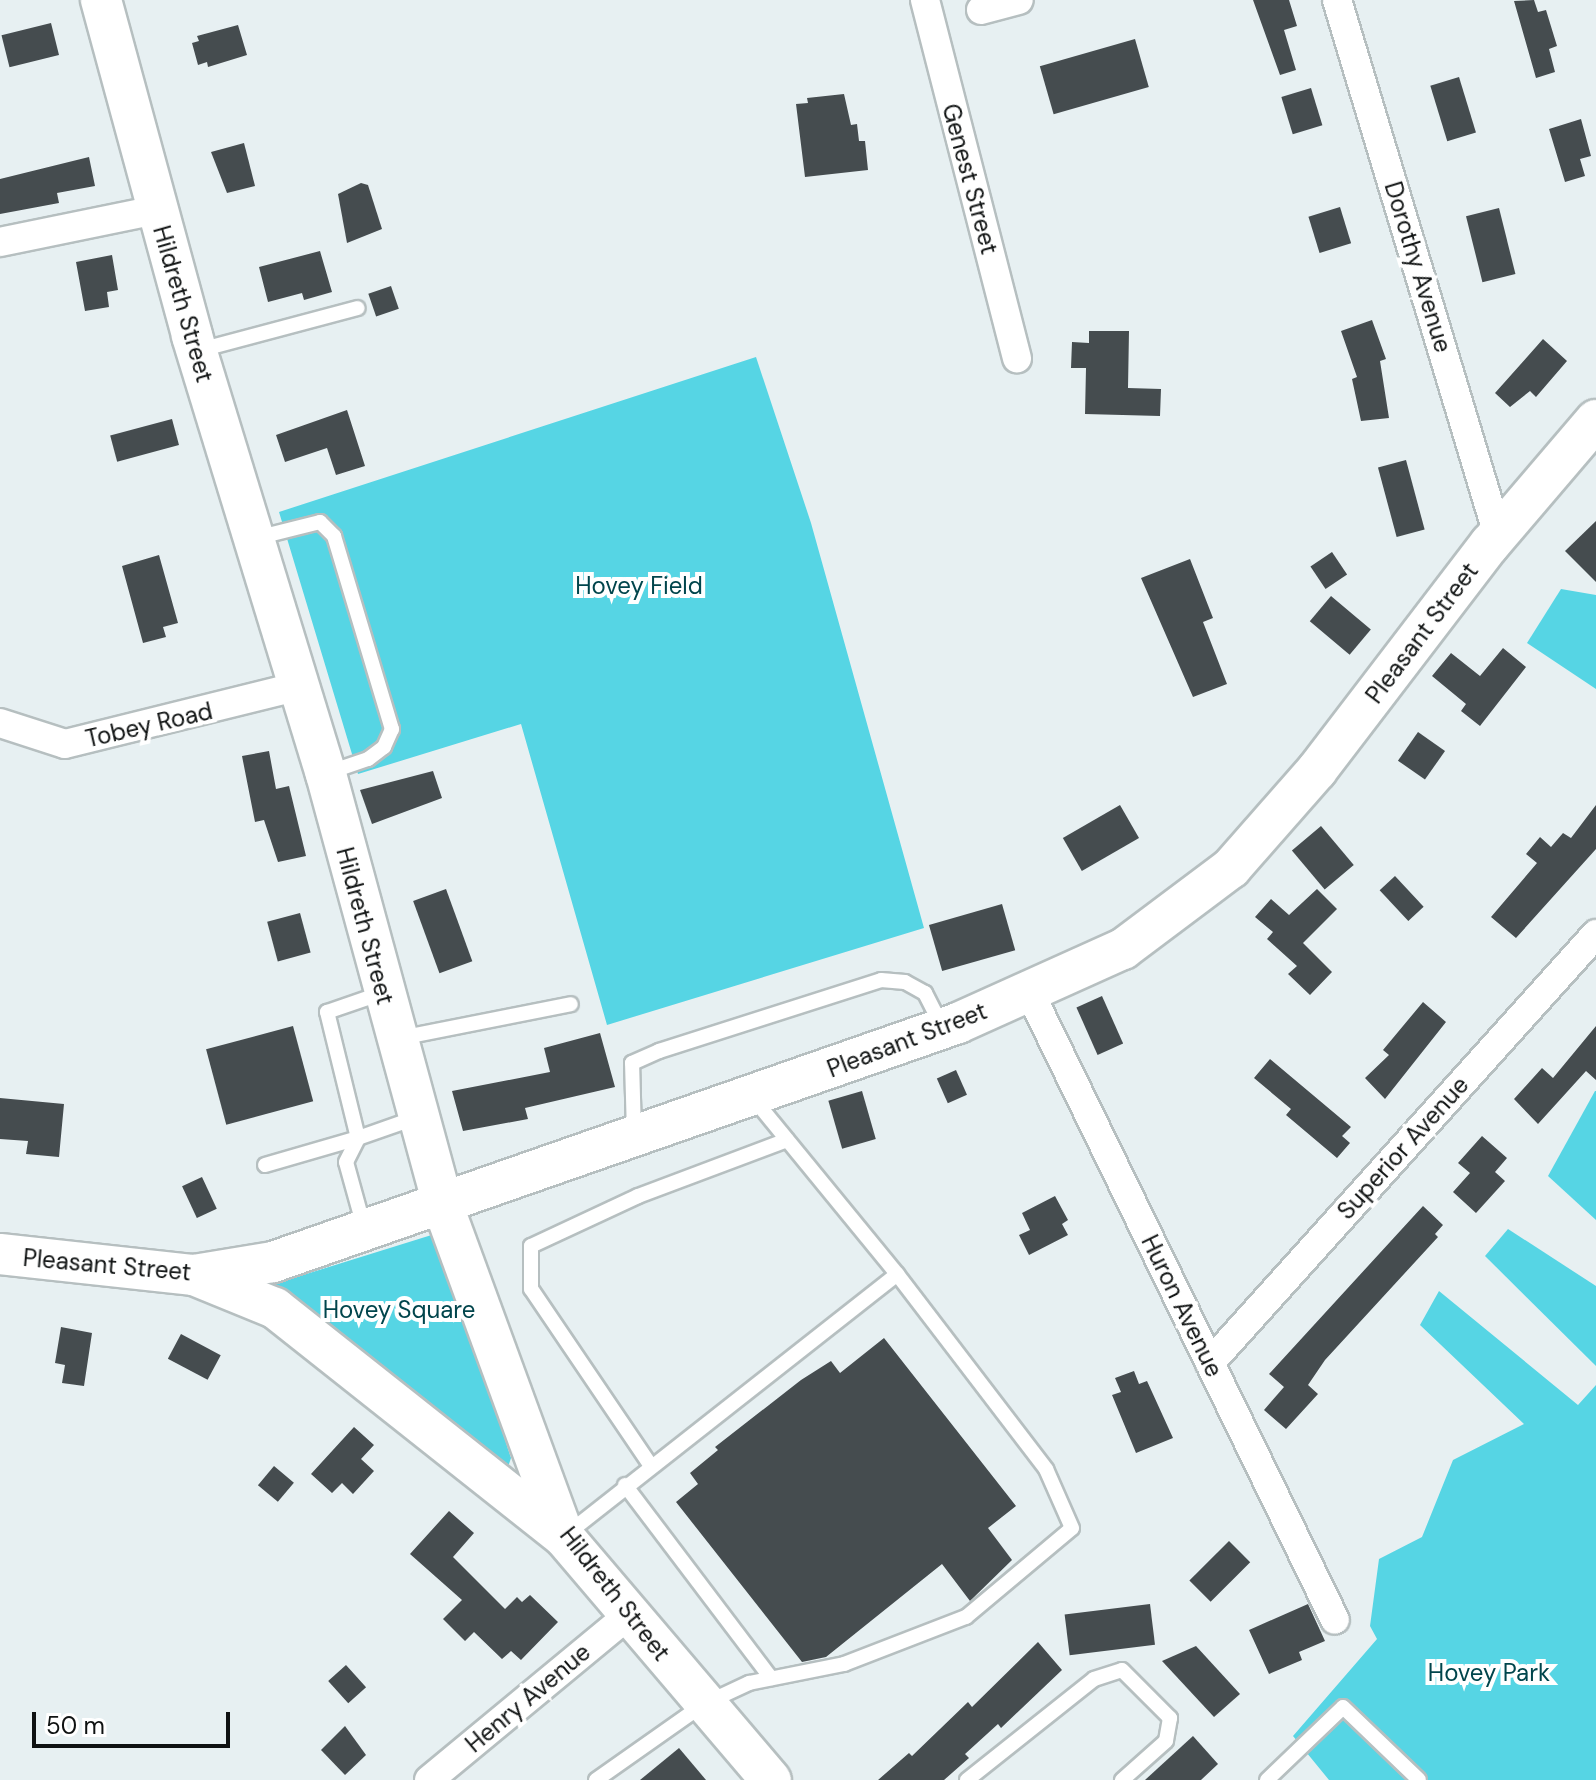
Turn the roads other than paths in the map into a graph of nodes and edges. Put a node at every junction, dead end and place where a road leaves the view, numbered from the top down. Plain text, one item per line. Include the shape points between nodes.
1 (101, 0) edge
2 (925, 0) edge
3 (1019, 0) edge
4 (1337, 0) edge
5 (981, 10) dead end
6 (156, 210) junction
7 (0, 242) edge
8 (358, 308) dead end
9 (196, 351) junction
10 (1017, 358) dead end
11 (1596, 420) edge
12 (1498, 535) junction
13 (253, 539) junction
14 (299, 686) junction
15 (0, 723) edge
16 (326, 774) junction
17 (1596, 934) edge
18 (1029, 991) junction
19 (383, 993) junction
20 (571, 1004) dead end
21 (943, 1029) junction
22 (395, 1039) junction
23 (752, 1097) junction
24 (418, 1117) junction
25 (634, 1137) junction
26 (358, 1138) junction
27 (787, 1140) junction
28 (265, 1165) dead end
29 (443, 1206) junction
30 (365, 1231) junction
31 (0, 1254) edge
32 (897, 1274) junction
33 (194, 1275) junction
34 (1210, 1363) junction
35 (651, 1466) junction
36 (625, 1485) junction
37 (564, 1537) junction
38 (627, 1616) junction
39 (1335, 1620) dead end
40 (771, 1678) junction
41 (704, 1704) junction
42 (1273, 1778) edge
43 (429, 1780) edge
44 (596, 1780) edge
45 (771, 1780) edge
46 (967, 1780) edge
47 (1122, 1780) edge
48 (1419, 1780) edge

1 - 6 main road, Hildreth Street
2 - 10 street, Genest Street
3 - 5 street
4 - 12 street, Dorothy Avenue
6 - 7 street
6 - 9 main road, Hildreth Street
8 - 9 lane
9 - 13 main road, Hildreth Street
11 - 12 main road, Pleasant Street
12 - 18 main road, Pleasant Street via 1317,770 1231,868 1123,949
13 - 14 main road, Hildreth Street
13 - 16 lane via 320,522 334,536 339,551 392,729 384,747 368,759
14 - 15 street, Tobey Road via 65,744
14 - 16 main road, Hildreth Street
16 - 19 main road, Hildreth Street
17 - 34 street, Superior Avenue
18 - 21 main road, Pleasant Street
18 - 34 street, Huron Avenue
19 - 22 main road, Hildreth Street
19 - 26 lane via 327,1012
20 - 22 lane
21 - 23 main road, Pleasant Street
21 - 25 lane via 925,993 905,982 881,980 659,1051 632,1063
22 - 24 main road, Hildreth Street
23 - 25 main road, Pleasant Street
23 - 27 lane
24 - 26 lane
24 - 29 main road, Hildreth Street
25 - 29 main road, Pleasant Street
26 - 28 lane
26 - 30 lane via 346,1162
27 - 32 lane
27 - 35 lane via 638,1196 531,1246 531,1289
29 - 30 main road, Pleasant Street
29 - 37 main road, Hildreth Street
30 - 33 main road, Pleasant Street via 273,1262
31 - 33 main road, Pleasant Street
32 - 35 lane
32 - 40 lane via 1046,1469 1072,1528 966,1617 844,1664
33 - 37 main road via 275,1308
34 - 39 street, Huron Avenue
35 - 36 lane
36 - 37 lane
36 - 40 lane
37 - 38 main road, Hildreth Street
38 - 41 main road, Hildreth Street
38 - 43 street, Henry Avenue
40 - 41 lane
41 - 44 lane
41 - 45 main road, Hildreth Street
42 - 48 lane via 1343,1707
46 - 47 lane via 1094,1679 1122,1670 1170,1718 1166,1741

